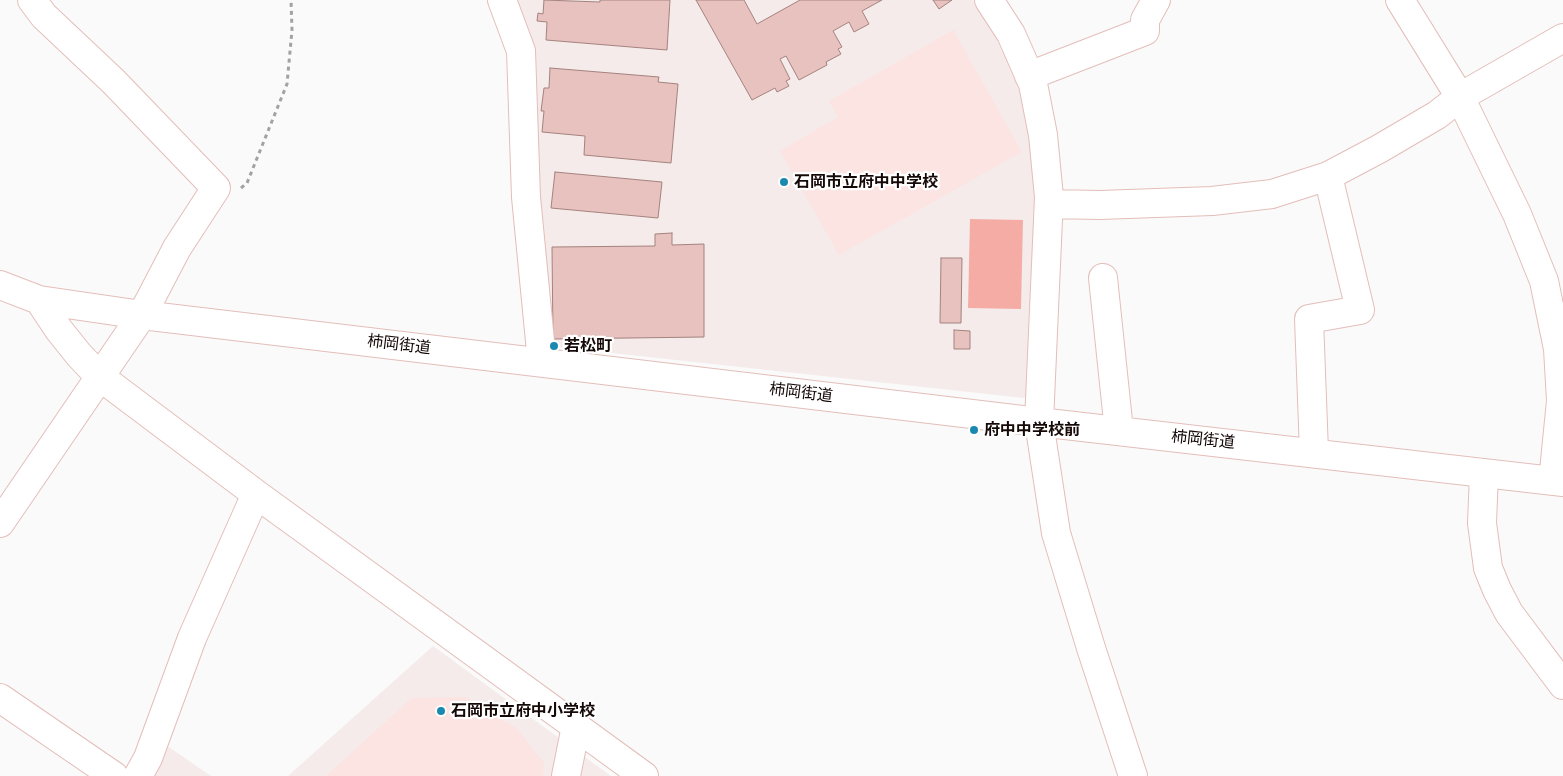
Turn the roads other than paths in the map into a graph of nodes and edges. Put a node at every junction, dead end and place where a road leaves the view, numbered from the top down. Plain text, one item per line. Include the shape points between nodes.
1 (32, 0) edge
2 (502, 0) edge
3 (989, 0) edge
4 (1156, 0) edge
5 (1400, 0) edge
6 (1563, 38) edge
7 (1029, 76) junction
8 (1460, 98) junction
9 (1328, 176) junction
10 (1049, 204) junction
11 (1103, 278) dead end
12 (0, 285) edge
13 (39, 300) junction
14 (142, 315) junction
15 (542, 362) junction
16 (99, 376) junction
17 (1039, 422) junction
18 (1119, 431) junction
19 (1314, 452) junction
20 (1484, 472) junction
21 (1558, 481) edge
22 (256, 494) junction
23 (0, 523) edge
24 (1563, 685) edge
25 (0, 698) edge
26 (576, 726) junction
27 (114, 776) edge
28 (138, 776) edge
29 (566, 776) edge
30 (644, 776) edge
31 (1133, 776) edge

1 - 14 street via 44,16 114,82 216,188 177,248
2 - 15 street via 521,51 526,197
3 - 7 street via 1011,34
4 - 7 street via 1145,20 1145,31
5 - 8 street
6 - 8 street
7 - 10 street via 1043,135
8 - 9 street via 1437,115
8 - 21 street via 1517,214 1544,281 1558,349 1561,401
9 - 10 street via 1272,194 1212,202
9 - 19 street via 1360,310 1309,319
10 - 17 street
11 - 18 street
12 - 13 street, 柿岡街道
13 - 14 street, 柿岡街道
13 - 16 street
14 - 15 street, 柿岡街道
14 - 16 street
15 - 17 street, 柿岡街道
16 - 22 street
16 - 23 street
17 - 18 street, 柿岡街道
17 - 31 street via 1056,533
18 - 19 street, 柿岡街道
19 - 20 street, 柿岡街道
20 - 21 street, 柿岡街道
20 - 24 street via 1482,523 1488,568 1509,613
22 - 26 street
22 - 28 street via 192,638 148,758
25 - 27 street
26 - 29 street
26 - 30 street

